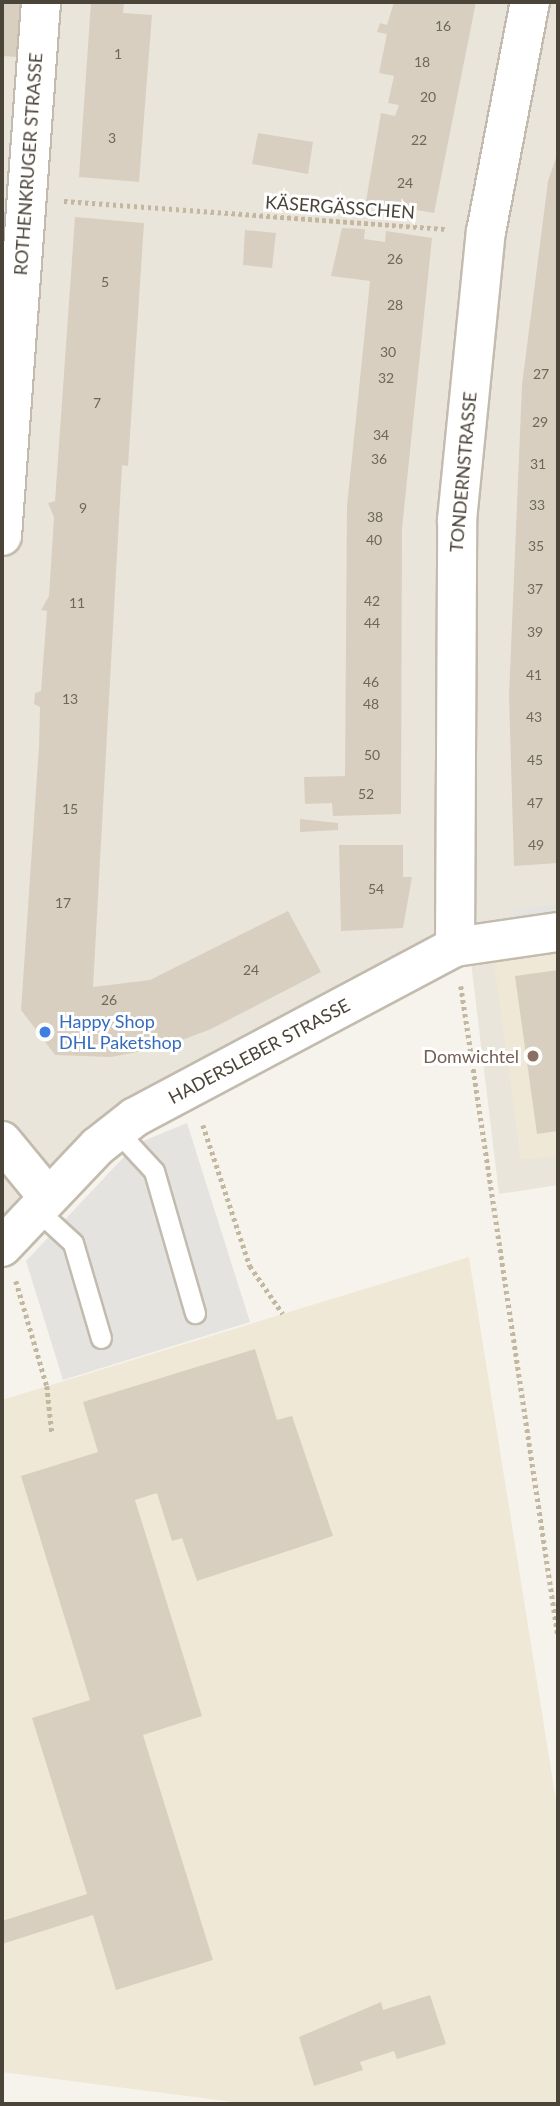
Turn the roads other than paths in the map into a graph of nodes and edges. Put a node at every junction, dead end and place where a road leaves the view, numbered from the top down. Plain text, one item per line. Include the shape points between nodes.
1 (41, 2) edge
2 (530, 2) edge
3 (7, 366) edge
4 (2, 536) edge
5 (558, 932) edge
6 (455, 947) junction
7 (117, 1131) junction
8 (2, 1141) edge
9 (42, 1203) junction
10 (3, 1245) edge
11 (195, 1313) dead end
12 (101, 1338) dead end

1 - 3 street, ROTHENKRUGER STRASSE
2 - 6 street, TONDERNSTRASSE via 486,232 457,520
3 - 4 street, ROTHENKRUGER STRASSE
5 - 6 street, HADERSLEBER STRASSE
6 - 7 street, HADERSLEBER STRASSE
7 - 9 street, HADERSLEBER STRASSE
7 - 11 lane via 154,1171
8 - 9 street
9 - 10 street, HADERSLEBER STRASSE
9 - 12 lane via 73,1243

